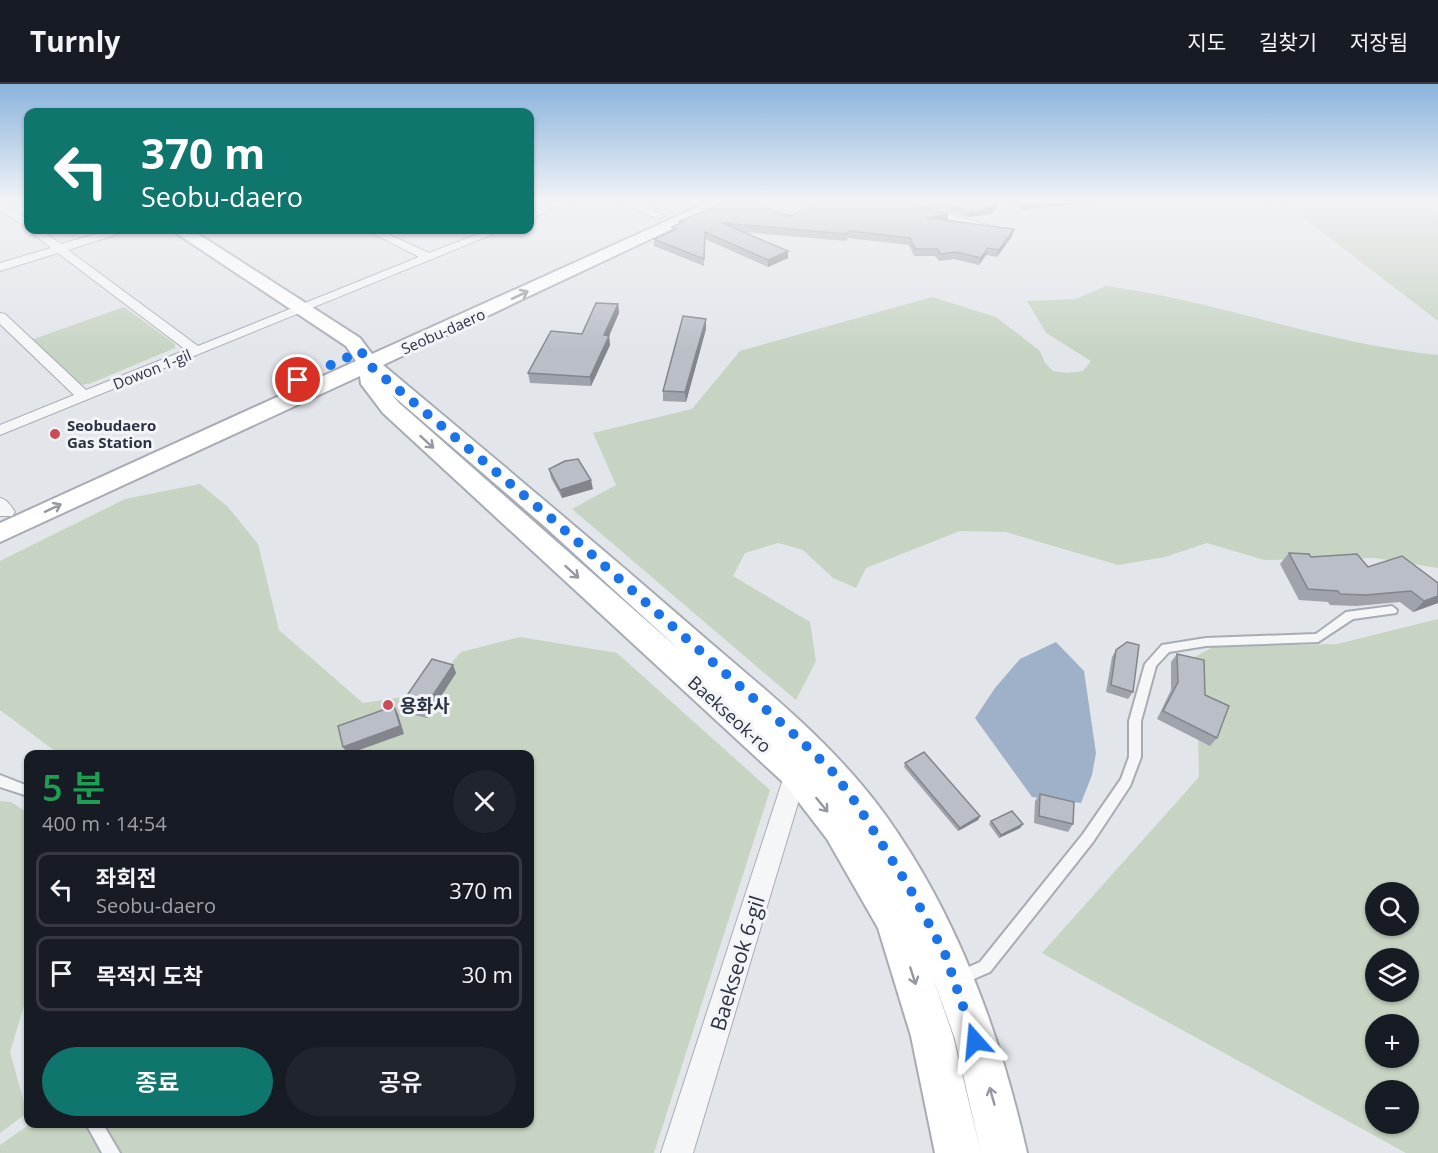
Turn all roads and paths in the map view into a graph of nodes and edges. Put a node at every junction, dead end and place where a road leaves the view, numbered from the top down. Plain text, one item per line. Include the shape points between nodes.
1 (48, 252) edge
2 (65, 252) edge
3 (216, 252) edge
4 (417, 252) edge
5 (441, 252) edge
6 (586, 252) edge
7 (613, 252) edge
8 (428, 257) junction
9 (0, 267) edge
10 (304, 308) junction
11 (0, 317) edge
12 (466, 320) junction
13 (196, 351) junction
14 (364, 358) junction
15 (84, 396) junction
16 (391, 408) junction
17 (426, 411) junction
18 (246, 417) junction
19 (0, 430) edge
20 (2, 516) edge
21 (1392, 610) dead end
22 (796, 773) junction
23 (0, 781) edge
24 (24, 790) edge
25 (955, 981) junction
26 (96, 1128) edge
27 (112, 1153) edge
28 (677, 1153) edge
29 (958, 1153) edge
30 (1004, 1153) edge

1 - 9 street
2 - 13 street
3 - 10 main road, Baekseok-ro
4 - 8 street
5 - 8 street, Dowon 1-gil
6 - 14 main road, Seobu-daero
12 -> 7 main road, Seobu-daero
8 - 10 street, Dowon 1-gil
10 - 13 street, Dowon 1-gil
10 - 14 main road, Baekseok-ro
11 - 15 street
12 - 14 main road, Seobu-daero
12 - 17 main road via 423,349 412,370
13 - 15 street, Dowon 1-gil
14 - 16 main road, Baekseok-ro via 372,384
14 - 17 main road, Baekseok-ro
14 - 18 main road, Seobu-daero
14 - 20 main road, Seobu-daero
15 - 19 street, Dowon 1-gil
16 - 18 main road via 357,391 345,390 317,396 287,409
16 -> 22 main road, Baekseok-ro
17 - 25 main road, Baekseok-ro via 832,771 868,819 909,887
20 -> 18 main road, Seobu-daero
21 - 25 lane via 1350,615 1318,638 1206,642 1166,648 1151,664 1135,721 1135,757 1126,782 1088,838 986,967
22 - 28 street, Baekseok 6-gil
22 -> 29 main road, Baekseok-ro via 839,827 895,920 932,1036
23 - 24 lane
30 -> 25 main road, Baekseok-ro via 994,1100
26 - 27 lane

